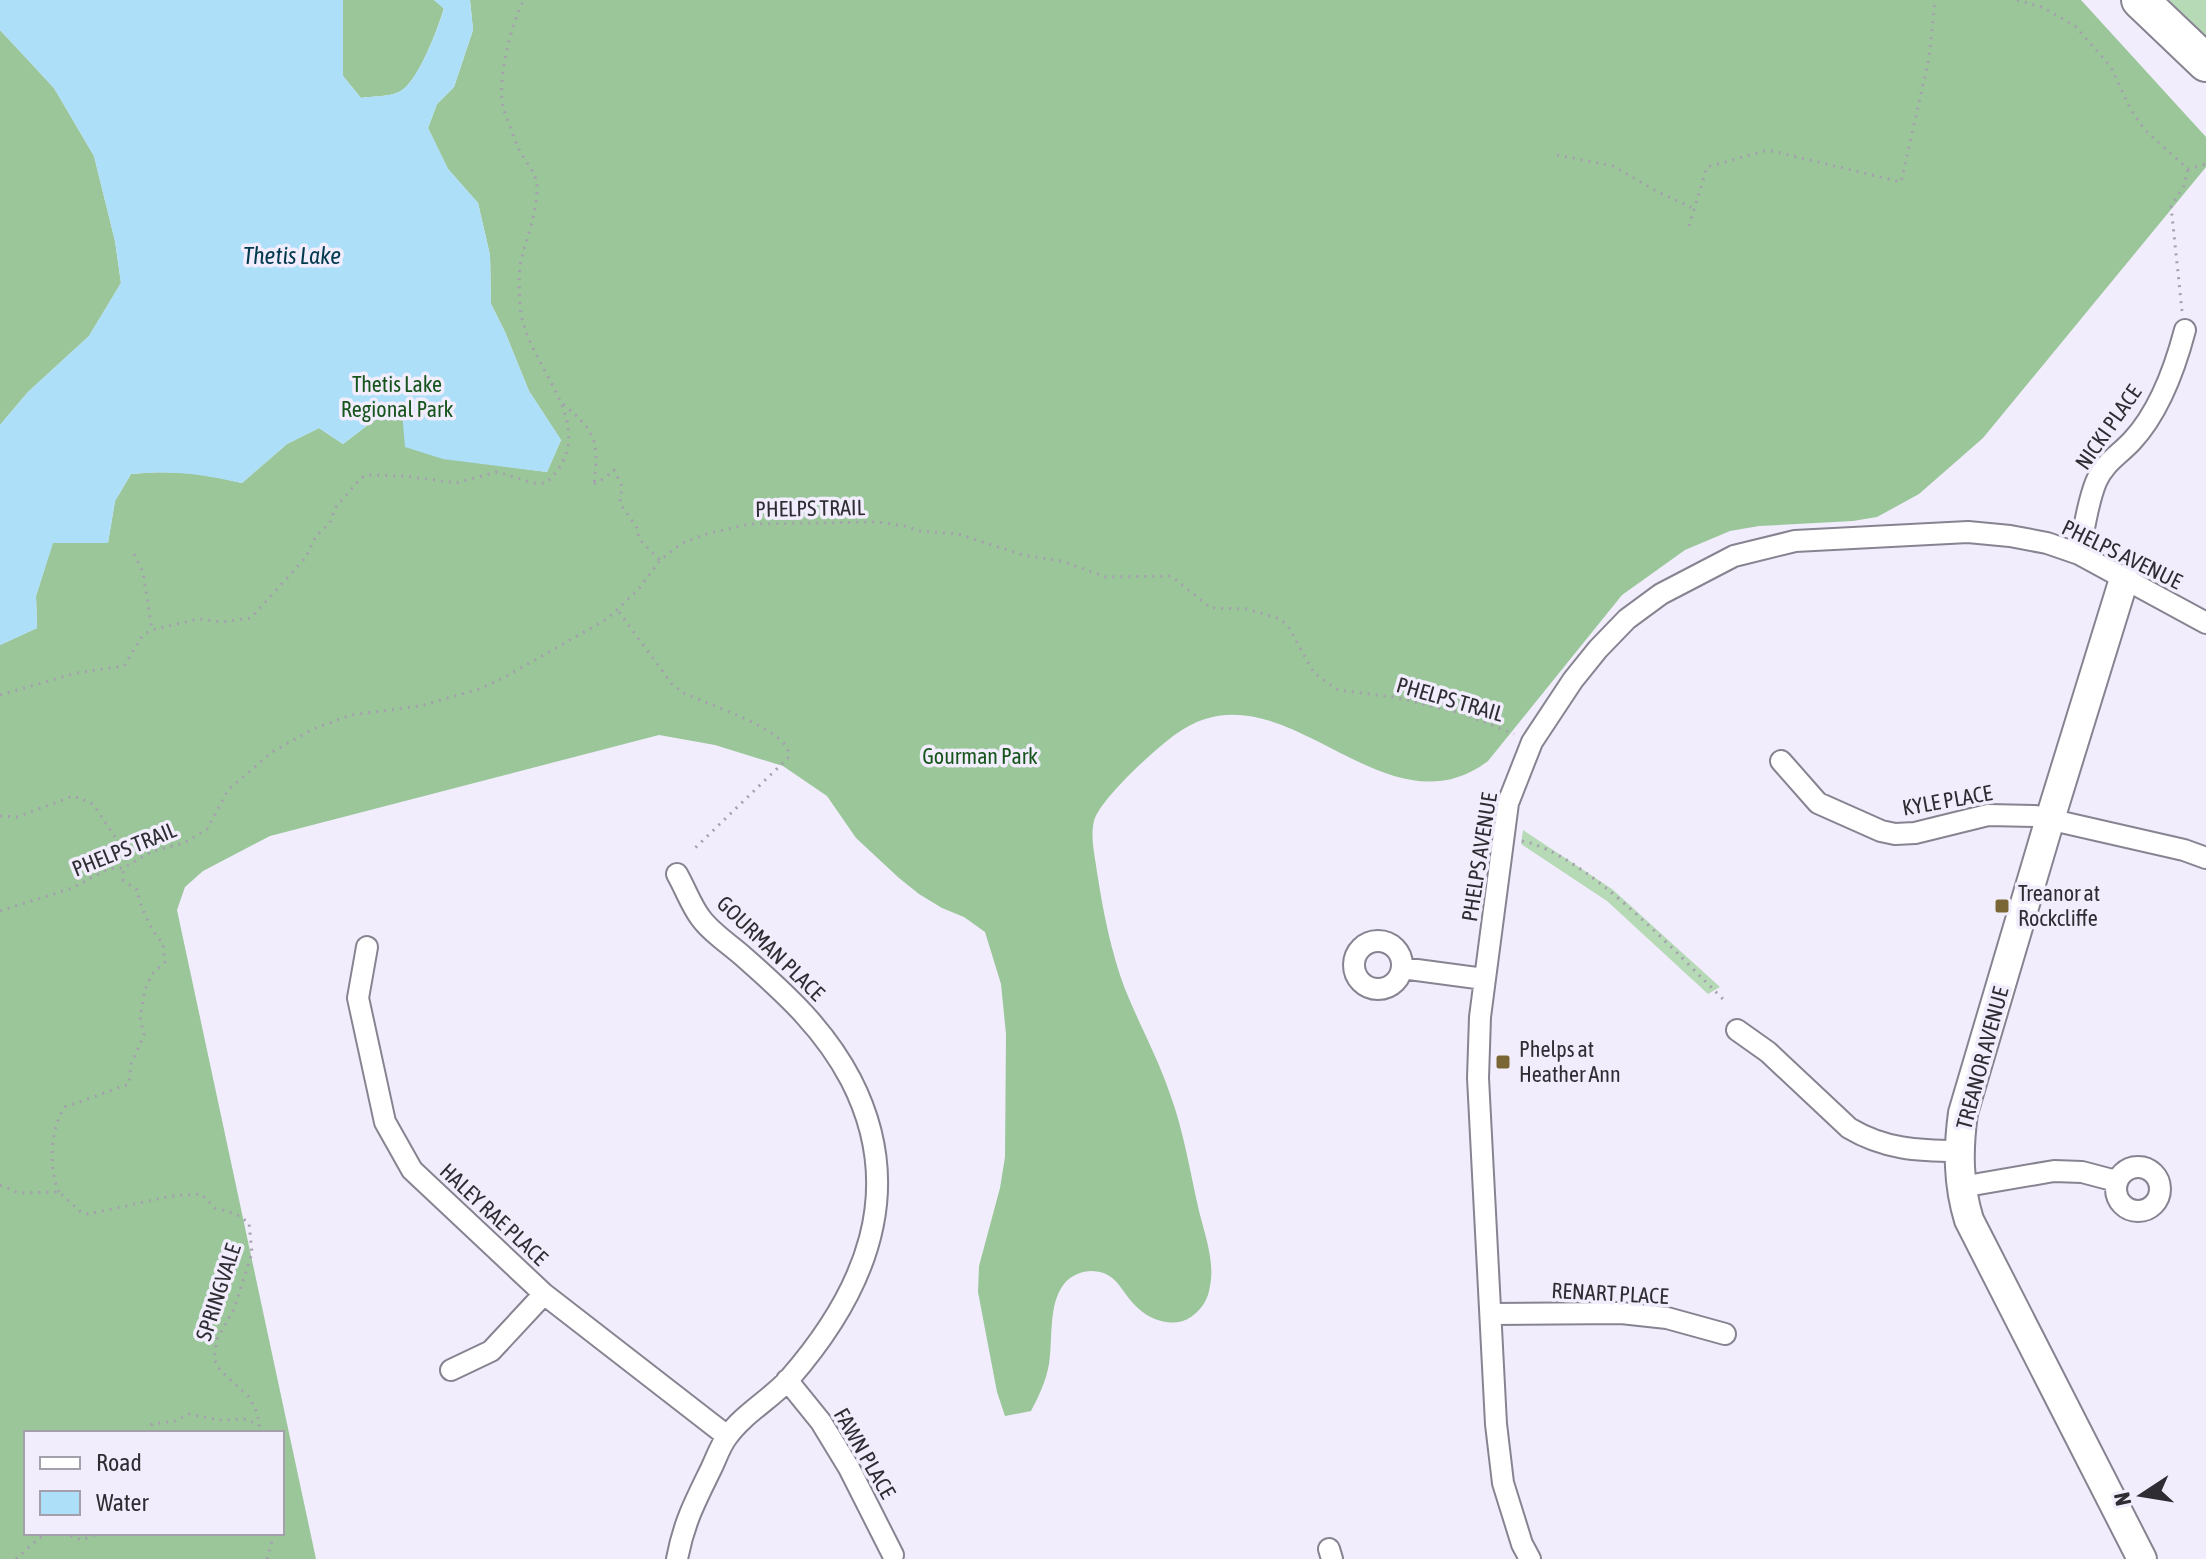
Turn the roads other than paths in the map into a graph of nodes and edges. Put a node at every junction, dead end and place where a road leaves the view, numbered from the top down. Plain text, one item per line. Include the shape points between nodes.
1 (2140, 0) edge
2 (2206, 63) edge
3 (2185, 330) road end
4 (2079, 554) junction
5 (2124, 579) junction
6 (2206, 623) edge
7 (1781, 761) dead end
8 (2050, 819) junction
9 (2206, 858) edge
10 (677, 874) dead end
11 (367, 947) dead end
12 (1402, 968) dead end
13 (1484, 979) junction
14 (1737, 1030) dead end
15 (1958, 1151) junction
16 (2116, 1181) dead end
17 (1961, 1187) junction
18 (544, 1294) junction
19 (1492, 1314) junction
20 (1725, 1334) dead end
21 (451, 1370) dead end
22 (787, 1380) junction
23 (727, 1436) junction
24 (893, 1555) dead end
25 (677, 1559) edge
26 (1530, 1559) edge
27 (2142, 1559) edge

1 - 2 highway
3 - 4 street, NICKI PLACE via 2177,360 2149,416 2096,482
4 - 5 street, PHELPS AVENUE
4 - 13 street, PHELPS AVENUE via 2047,543 1968,532 1795,541 1734,556 1661,594 1627,619 1573,680 1532,742 1508,803
5 - 6 street, PHELPS AVENUE
5 - 8 street, TREANOR AVENUE
7 - 8 street, KYLE PLACE via 1818,803 1881,831 1915,833 1988,815
8 - 9 street, KYLE PLACE
8 - 15 street, TREANOR AVENUE via 1963,1113
10 - 22 street, GOURMAN PLACE via 701,918 800,1007 830,1043 870,1125 878,1176 866,1259 831,1325
11 - 18 street, HALEY RAE PLACE via 358,998 385,1122 412,1170
12 - 13 street
13 - 19 street, PHELPS AVENUE via 1478,1078
14 - 15 street via 1863,1137 1905,1149
15 - 17 street, TREANOR AVENUE
16 - 17 street via 2054,1171
17 - 27 street, TREANOR AVENUE via 1974,1232
18 - 21 street via 491,1351
18 - 23 street, HALEY RAE PLACE
19 - 20 street, RENART PLACE via 1621,1313 1667,1318
19 - 26 street, PHELPS AVENUE via 1503,1483
22 - 23 street, GOURMAN PLACE
22 - 24 street, FAWN PLACE via 849,1468
23 - 25 street, GOURMAN PLACE via 683,1526

